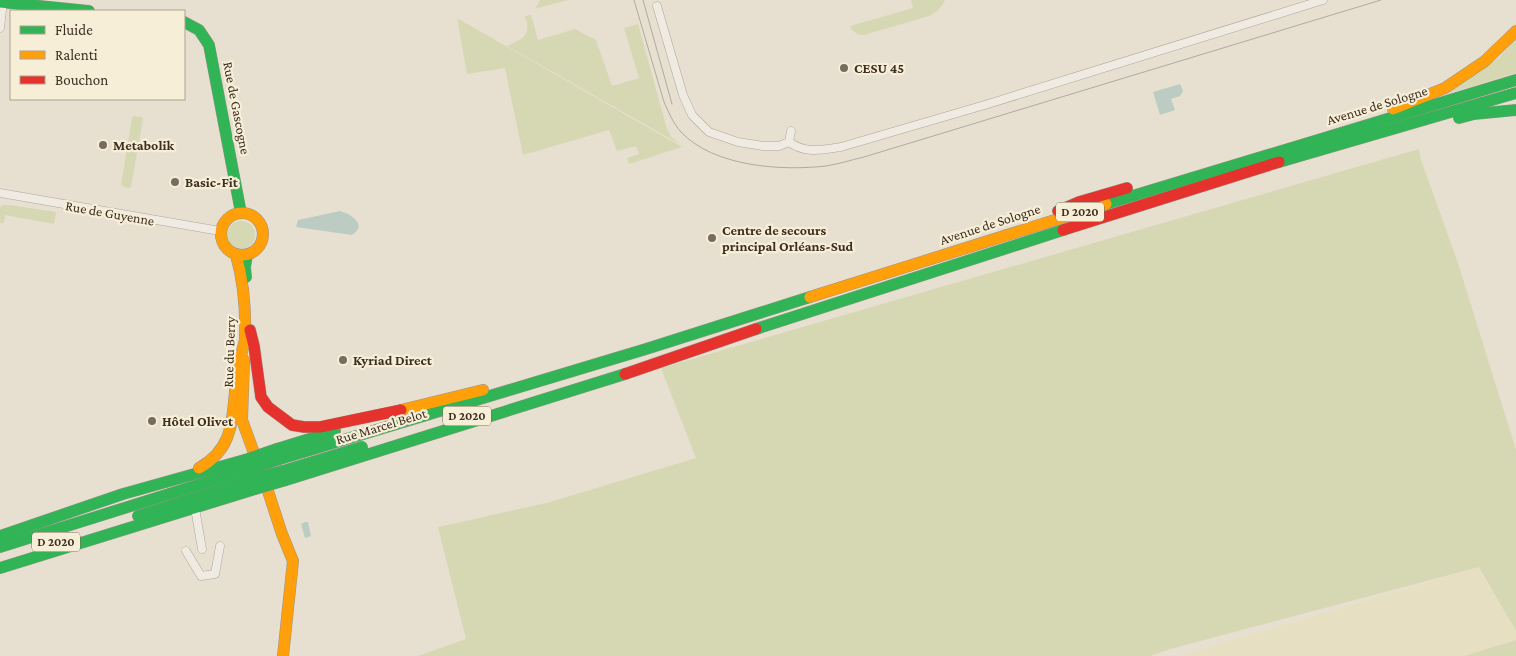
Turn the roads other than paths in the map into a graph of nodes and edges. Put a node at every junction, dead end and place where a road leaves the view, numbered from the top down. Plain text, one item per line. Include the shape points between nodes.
1 (1323, 0) edge
2 (2, 1) edge
3 (657, 6) dead end
4 (80, 10) edge
5 (185, 23) edge
6 (0, 28) edge
7 (1516, 31) edge
8 (1516, 80) edge
9 (1516, 93) edge
10 (1516, 110) edge
11 (791, 131) dead end
12 (790, 142) junction
13 (1335, 146) junction
14 (0, 193) edge
15 (241, 212) junction
16 (220, 231) junction
17 (994, 239) junction
18 (242, 255) junction
19 (247, 335) junction
20 (646, 349) junction
21 (380, 415) junction
22 (282, 465) junction
23 (252, 469) junction
24 (142, 489) junction
25 (195, 508) junction
26 (110, 519) junction
27 (0, 536) edge
28 (220, 546) dead end
29 (0, 547) edge
30 (202, 549) dead end
31 (186, 552) dead end
32 (0, 560) edge
33 (0, 568) edge
34 (283, 656) edge

1 - 12 street via 841,147 805,150
2 - 4 main road
2 - 6 street
3 - 12 street via 683,96 692,115 709,132 738,142 763,146
5 - 15 main road, Rue de Gascogne via 199,30 209,45
7 - 17 main road via 1485,61 1445,88 1392,109 1079,202
8 - 17 main road, Avenue de Sologne / D 2020
9 - 13 main road, D 2020
10 - 13 main road via 1474,114
11 - 12 street
13 - 22 main road, Rue Marcel Belot / D 2020 via 746,332
14 - 16 street, Rue de Guyenne
15 - 16 main road via 225,220
15 - 18 main road via 253,216 263,232 258,248
16 - 18 main road via 224,247
17 - 20 main road, Avenue de Sologne / D 2020
18 - 19 main road, Rue du Berry via 250,303
19 - 21 main road via 254,346 261,397 268,407 292,425 320,427
19 - 23 main road, Rue du Berry via 246,411
19 - 24 main road via 232,421 223,448 202,466
20 - 21 main road
20 - 22 main road, Rue Marcel Belot / D 2020
21 - 22 main road
22 - 23 main road, Rue Marcel Belot / D 2020, bridge
22 - 23 main road, bridge
23 - 24 main road
23 - 25 main road
23 - 26 main road, Rue Marcel Belot / D 2020
23 - 34 main road, Rue du Berry via 293,561
24 - 27 main road
25 - 30 street
25 - 33 main road
26 - 29 main road, D 2020
26 - 32 main road, D 2020
28 - 31 street via 215,574 201,576

